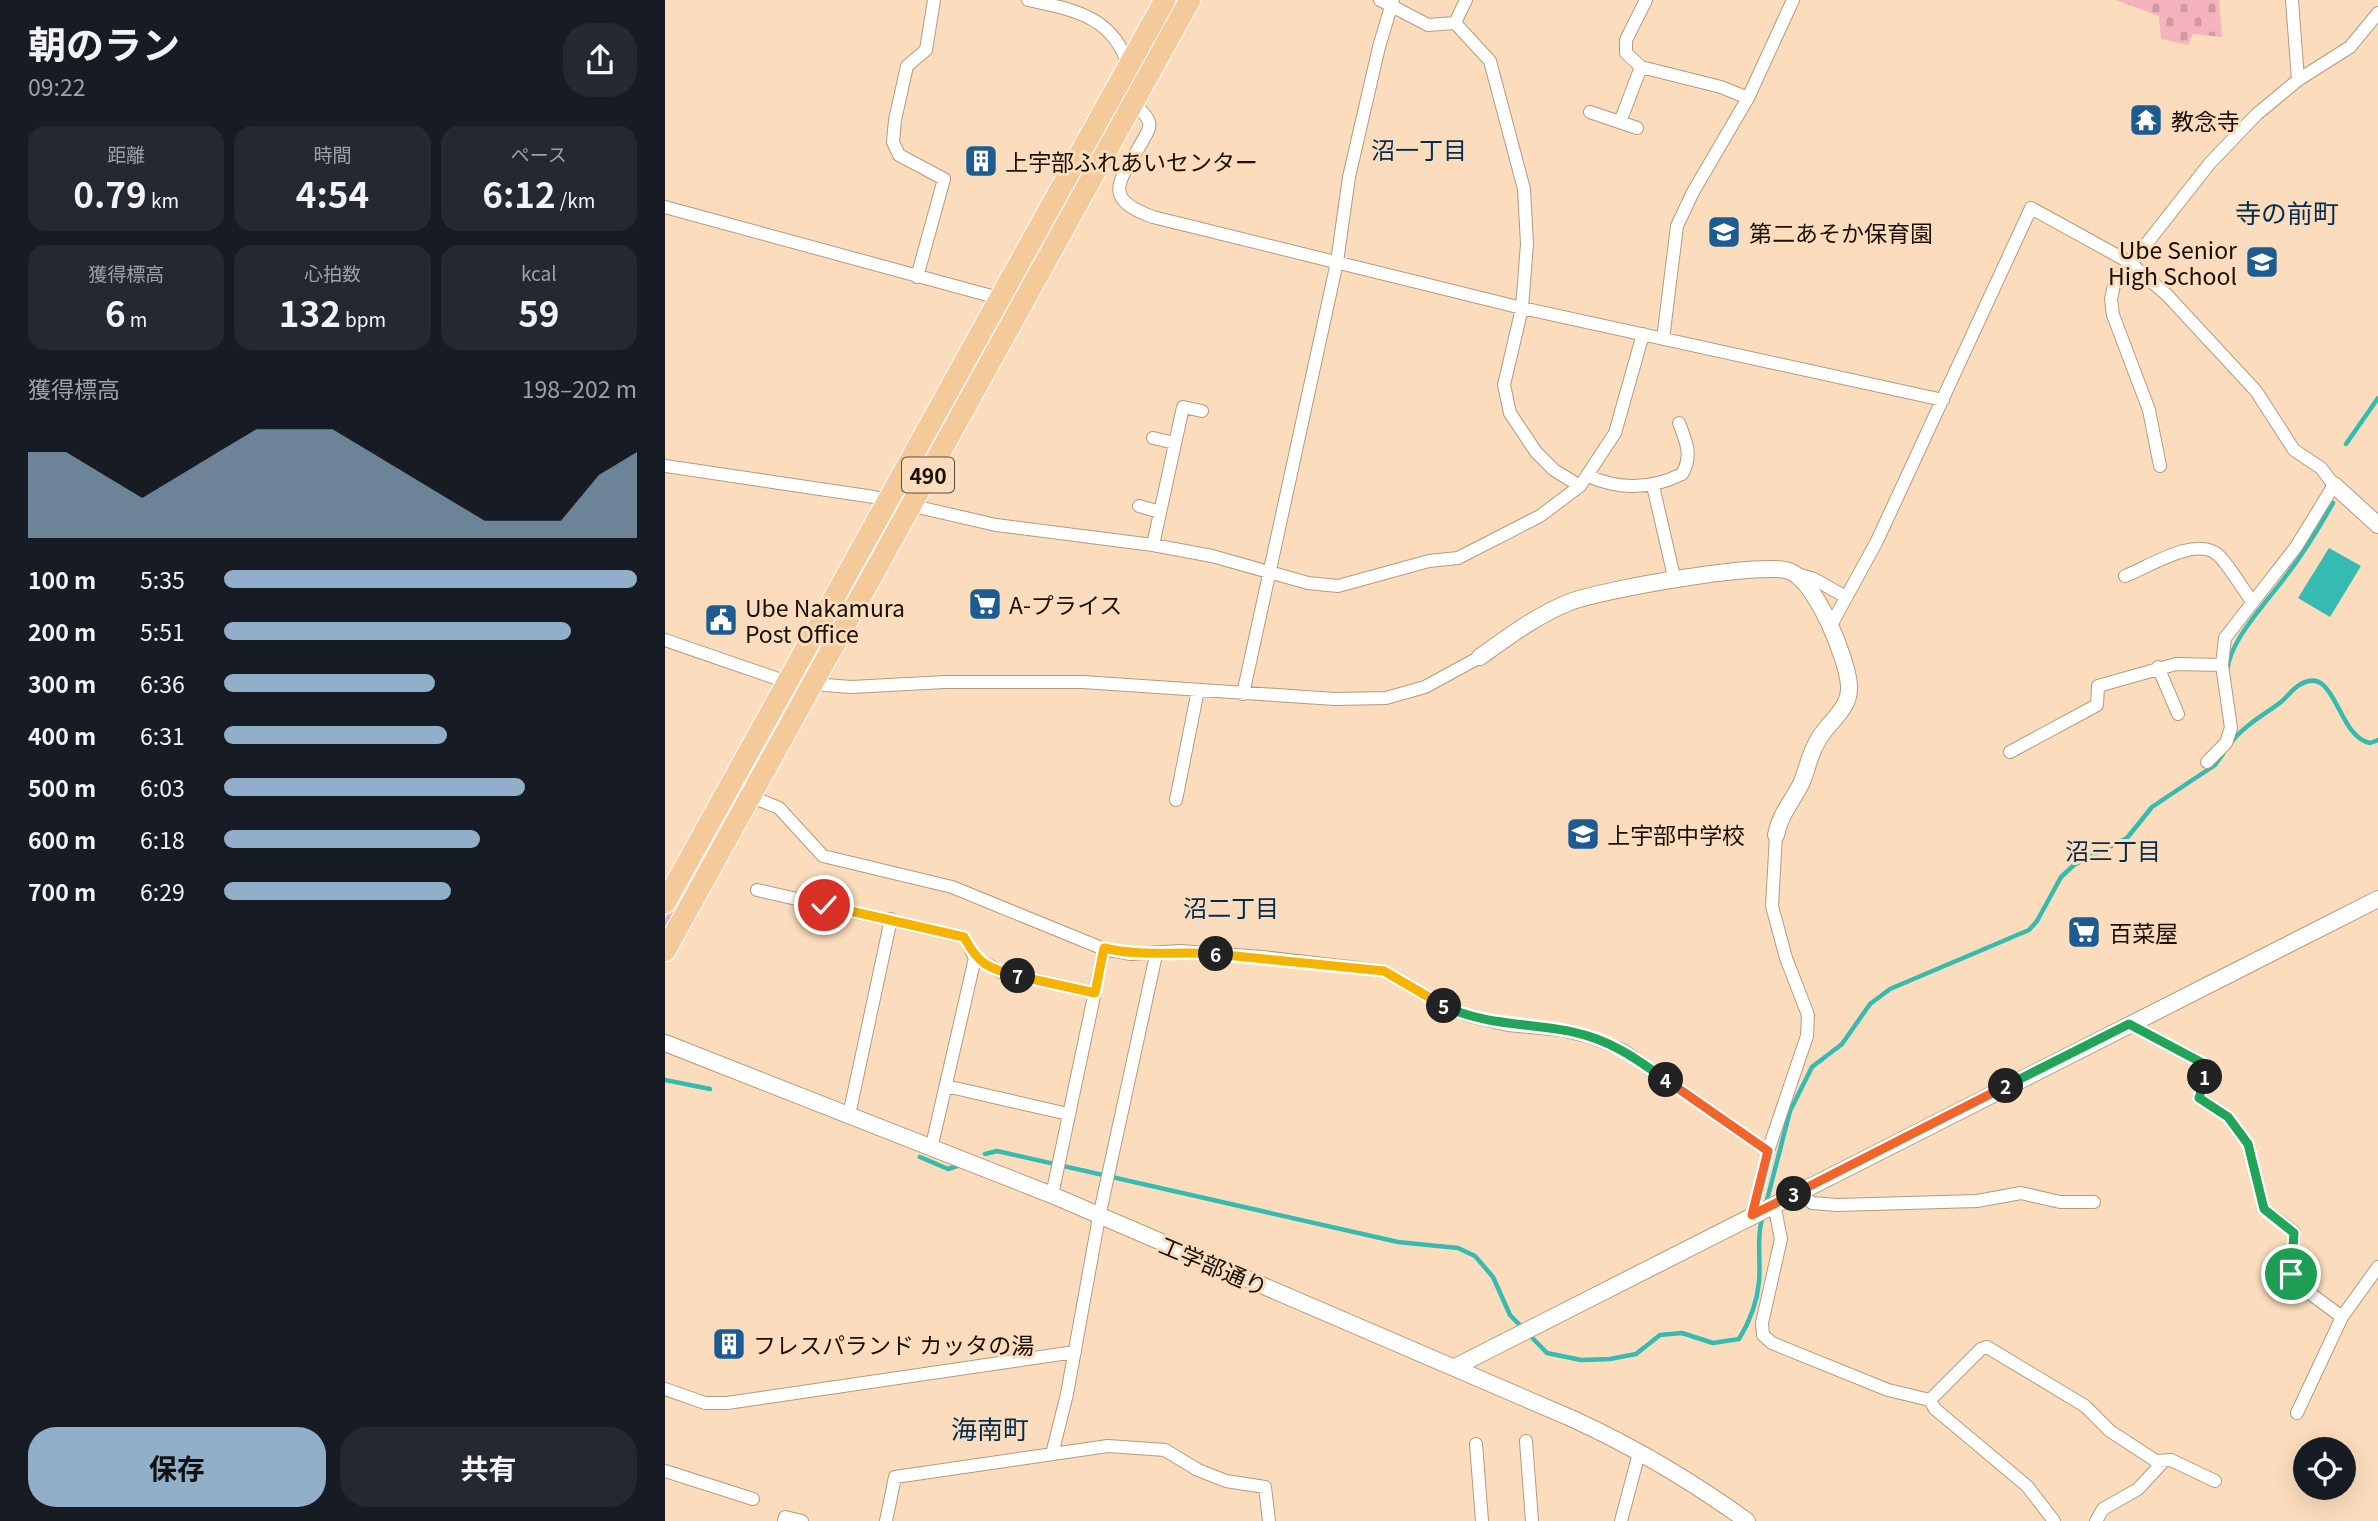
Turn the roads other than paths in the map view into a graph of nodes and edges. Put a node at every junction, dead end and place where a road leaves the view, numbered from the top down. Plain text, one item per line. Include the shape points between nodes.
1 (934, 0) edge
2 (1028, 0) edge
3 (1165, 0) edge
4 (1190, 0) edge
5 (1465, 0) edge
6 (1646, 0) edge
7 (1793, 0) edge
8 (2292, 0) edge
9 (1388, 2) edge
10 (1061, 4) edge
11 (2378, 13) edge
12 (1455, 23) junction
13 (1129, 65) junction
14 (1641, 67) junction
15 (2298, 79) junction
16 (1748, 98) junction
17 (1133, 103) junction
18 (1590, 112) dead end
19 (1620, 122) junction
20 (1637, 128) dead end
21 (665, 207) edge
22 (1337, 262) junction
23 (2129, 262) junction
24 (917, 277) junction
25 (999, 299) junction
26 (1021, 305) junction
27 (1522, 308) junction
28 (1643, 334) junction
29 (1663, 339) junction
30 (1943, 400) junction
31 (1202, 411) dead end
32 (1679, 423) dead end
33 (1153, 438) dead end
34 (1175, 443) junction
35 (665, 466) edge
36 (2160, 466) dead end
37 (1584, 481) junction
38 (2333, 485) junction
39 (1653, 486) junction
40 (888, 500) junction
41 (1139, 506) dead end
42 (910, 507) junction
43 (1160, 512) junction
44 (2378, 525) edge
45 (1153, 545) junction
46 (1270, 570) junction
47 (1797, 574) junction
48 (2125, 576) dead end
49 (1675, 581) junction
50 (1846, 597) junction
51 (2253, 601) junction
52 (1830, 627) junction
53 (665, 640) edge
54 (1480, 657) joint
55 (2222, 665) junction
56 (2158, 667) junction
57 (787, 682) junction
58 (813, 684) junction
59 (1198, 690) junction
60 (1243, 694) junction
61 (2178, 714) dead end
62 (2010, 752) dead end
63 (2207, 762) dead end
64 (730, 788) junction
65 (751, 797) junction
66 (1176, 800) dead end
67 (1776, 835) joint
68 (757, 890) dead end
69 (2378, 900) edge
70 (665, 903) edge
71 (891, 919) junction
72 (1104, 948) junction
73 (665, 951) edge
74 (1156, 955) junction
75 (975, 958) junction
76 (1095, 993) junction
77 (2129, 1024) junction
78 (665, 1043) edge
79 (946, 1086) junction
80 (1068, 1114) junction
81 (849, 1115) junction
82 (932, 1146) junction
83 (1768, 1151) junction
84 (1797, 1192) junction
85 (1052, 1195) junction
86 (2094, 1202) dead end
87 (1774, 1204) junction
88 (1752, 1215) junction
89 (1099, 1217) junction
90 (2378, 1267) edge
91 (2373, 1284) edge
92 (2342, 1317) junction
93 (1075, 1352) junction
94 (1455, 1367) junction
95 (665, 1388) edge
96 (1930, 1400) junction
97 (2297, 1413) dead end
98 (1526, 1441) dead end
99 (1476, 1444) dead end
100 (1640, 1453) junction
101 (1052, 1454) junction
102 (2163, 1462) junction
103 (665, 1471) edge
104 (2215, 1481) dead end
105 (753, 1499) dead end
106 (784, 1521) edge
107 (802, 1521) edge
108 (886, 1521) edge
109 (1269, 1521) edge
110 (1482, 1521) edge
111 (1532, 1521) edge
112 (1621, 1521) edge
113 (1747, 1521) edge
114 (2054, 1521) edge
115 (2096, 1521) edge

1 - 24 street via 926,50 907,66 893,142 899,155 944,179
2 - 10 street
3 - 13 highway, 490
4 - 17 highway, 490
5 - 12 street
6 - 14 street via 1626,40 1626,53
7 - 16 street
8 - 15 street
9 - 12 street via 1428,25
9 - 22 street via 1349,177
10 - 13 street via 1100,21
11 - 15 street via 2350,47
12 - 27 street via 1490,61 1524,189 1527,243
13 - 17 street
13 - 25 highway, 490
14 - 16 street
14 - 19 street
15 - 23 street via 2210,163
16 - 29 street via 1677,226
17 - 22 street via 1150,124 1121,179 1121,201 1130,209
17 - 26 highway, 490
18 - 19 street
19 - 20 street
21 - 24 street
22 - 27 street
22 - 46 street
23 - 30 street via 2031,208
23 - 36 street via 2114,285 2113,315 2149,410
23 - 38 street via 2196,324 2256,391 2294,450 2321,468
24 - 25 street
25 - 26 street
25 - 40 highway, 490
26 - 42 highway, 490
27 - 28 street
27 - 37 street via 1504,384 1510,413 1554,470
28 - 29 street
28 - 37 street via 1615,433
29 - 30 street
30 - 50 street
31 - 34 street via 1183,407
32 - 39 street via 1688,447 1686,467 1682,474
33 - 34 street
34 - 43 street
35 - 40 street
37 - 39 street
37 - 46 street via 1540,516 1458,558 1429,561 1338,586 1308,583
38 - 44 street
38 - 51 street via 2296,547
39 - 49 street
40 - 42 street
40 - 57 highway, 490
41 - 43 street
42 - 45 street via 996,525
42 - 58 highway, 490
43 - 45 street
45 - 46 street
46 - 60 street
47 - 49 street via 1777,568 1754,569
47 - 50 street
47 - 52 street
48 - 51 street via 2163,558 2206,549 2217,554
49 - 54 street via 1571,601
50 - 52 street
51 - 55 street via 2225,638
52 - 67 street via 1845,666 1847,699 1816,743 1801,785 1780,817
53 - 57 street
54 - 60 street via 1425,687 1386,698
55 - 56 street
55 - 63 street via 2231,728 2226,743
56 - 61 street
56 - 62 street via 2098,687 2097,705
57 - 58 street
57 - 64 highway, 490
58 - 59 street via 1083,682
58 - 65 highway, 490
59 - 60 street
59 - 66 street
64 - 65 street
64 - 70 highway, 490
65 - 72 street via 779,808 823,856 952,887
65 - 73 highway, 490
67 - 83 street via 1772,906 1808,1015 1807,1036
68 - 71 street
69 - 77 street
71 - 75 street via 964,937
71 - 81 street
72 - 74 street
72 - 76 street
74 - 83 street via 1180,951 1384,971 1469,1016 1562,1030 1623,1050
74 - 89 street
75 - 76 street via 1001,972
75 - 79 street
76 - 80 street
77 - 84 street
77 - 92 street via 2208,1066 2199,1098 2228,1117 2248,1144 2264,1209 2294,1233 2291,1274 2296,1283
78 - 81 street, 工学部通り
79 - 80 street
79 - 82 street
80 - 85 street
81 - 82 street, 工学部通り
82 - 85 street, 工学部通り
83 - 88 street
84 - 86 street via 1812,1203 1837,1205 1965,1202 2021,1193 2060,1202
84 - 87 street
85 - 89 street, 工学部通り
87 - 88 street
87 - 96 street via 1781,1239 1763,1335 1772,1343 1871,1383
88 - 94 street
89 - 93 street
89 - 94 street, 工学部通り
90 - 91 street
91 - 92 street
92 - 97 street
93 - 95 street via 727,1403 705,1403
93 - 101 street
94 - 100 street, 工学部通り
96 - 102 street via 1987,1348 2085,1406 2110,1431
96 - 114 street via 2027,1486
98 - 111 street
99 - 110 street
100 - 112 street
100 - 113 street, 工学部通り
101 - 108 street via 895,1477
101 - 109 street via 1108,1446 1165,1450 1207,1474 1265,1487
102 - 104 street via 2171,1460
102 - 115 street via 2138,1489 2103,1509
103 - 105 street
106 - 107 street via 785,1517

